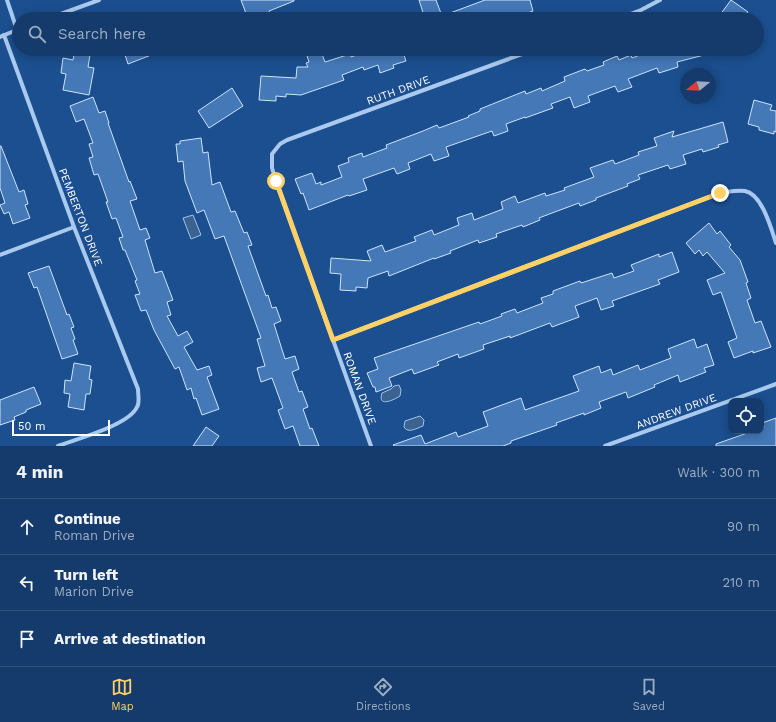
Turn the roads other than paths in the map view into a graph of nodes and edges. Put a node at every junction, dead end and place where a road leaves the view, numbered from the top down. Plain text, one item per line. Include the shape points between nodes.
1 (6, 0) edge
2 (99, 0) edge
3 (660, 0) edge
4 (66, 12) edge
5 (636, 12) edge
6 (12, 15) edge
7 (12, 32) edge
8 (2, 36) edge
9 (517, 56) edge
10 (272, 154) joint
11 (74, 228) junction
12 (776, 242) edge
13 (0, 255) edge
14 (333, 340) junction
15 (776, 384) edge
16 (58, 446) edge
17 (371, 446) edge
18 (605, 446) edge

1 - 6 street
2 - 4 street
3 - 5 street
7 - 8 street
8 - 11 street, PEMBERTON DRIVE
9 - 10 street, RUTH DRIVE via 287,140
10 - 14 street, ROMAN DRIVE via 272,168 276,181
11 - 13 street
11 - 16 street, PEMBERTON DRIVE via 138,389 138,406 133,415 121,423
12 - 14 street via 764,211 754,196 738,191 720,193
14 - 17 street, ROMAN DRIVE
15 - 18 street, ANDREW DRIVE

